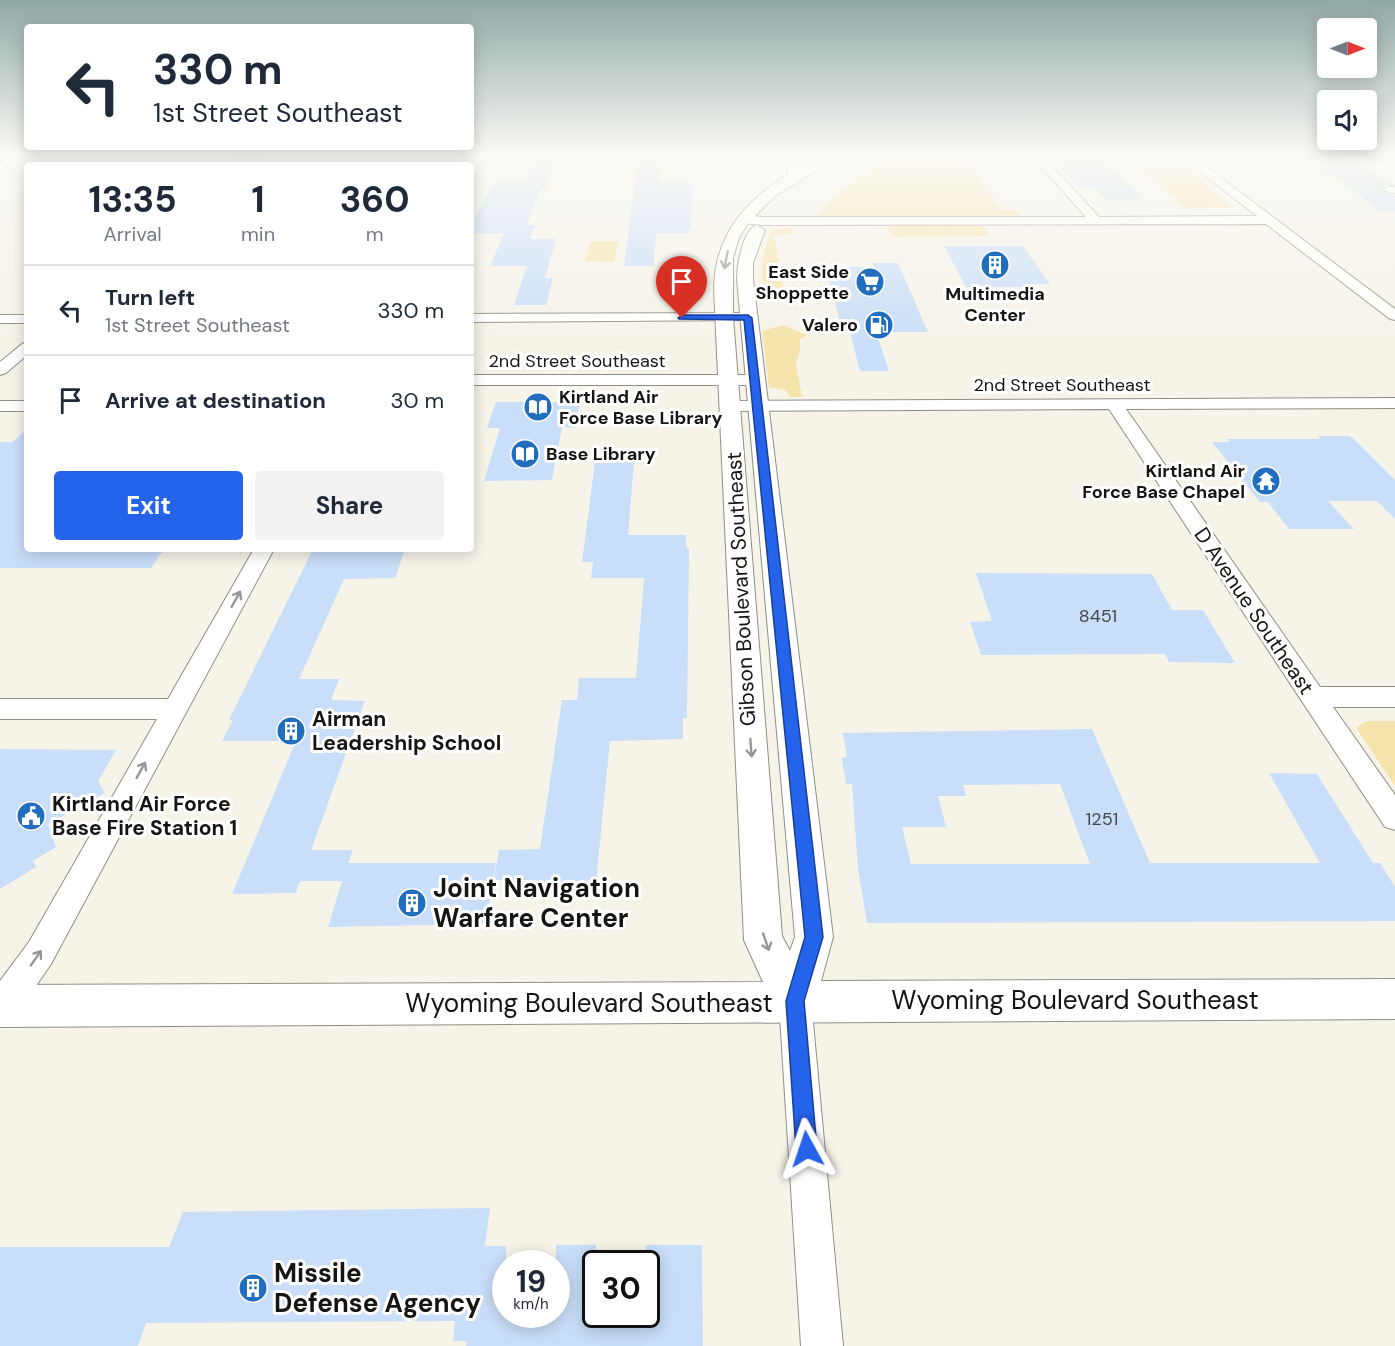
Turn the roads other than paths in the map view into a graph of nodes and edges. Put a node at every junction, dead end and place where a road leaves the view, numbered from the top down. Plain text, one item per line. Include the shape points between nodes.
1 (755, 216) edge
2 (759, 216) edge
3 (1091, 216) edge
4 (1263, 216) edge
5 (753, 220) junction
6 (1095, 220) junction
7 (1269, 220) junction
8 (1388, 306) edge
9 (1395, 316) edge
10 (474, 318) edge
11 (736, 318) junction
12 (0, 319) edge
13 (24, 319) edge
14 (24, 350) edge
15 (0, 370) edge
16 (474, 380) edge
17 (729, 380) junction
18 (756, 380) junction
19 (1114, 404) junction
20 (1395, 404) edge
21 (0, 406) edge
22 (24, 406) edge
23 (730, 406) junction
24 (758, 406) junction
25 (262, 552) edge
26 (1313, 697) junction
27 (1395, 697) edge
28 (175, 709) junction
29 (0, 710) edge
30 (1395, 818) edge
31 (1395, 999) edge
32 (795, 1001) junction
33 (1, 1006) edge
34 (822, 1346) edge

1 - 5 main road, Gibson Boulevard Southeast
2 - 5 main road, Gibson Boulevard Southeast
3 - 6 street
4 - 7 street
5 - 6 street
5 - 11 main road, Gibson Boulevard Southeast via 730,243 725,259
6 - 7 street
7 - 8 street
8 - 9 street
10 - 11 street
11 - 17 main road, Gibson Boulevard Southeast
11 - 18 main road, Gibson Boulevard Southeast
12 - 13 street
14 - 15 street
16 - 17 street, 2nd Street Southeast
17 - 18 street, 2nd Street Southeast
17 - 23 main road, Gibson Boulevard Southeast
18 - 24 main road, Gibson Boulevard Southeast
19 - 20 street, 2nd Street Southeast
19 - 24 street, 2nd Street Southeast
19 - 26 street, D Avenue Southeast
21 - 22 street
23 - 24 street, 2nd Street Southeast
23 -> 32 main road, Gibson Boulevard Southeast via 763,940
24 - 32 main road, Gibson Boulevard Southeast via 814,937
28 -> 25 street
26 - 27 street
26 - 30 street, D Avenue Southeast
28 - 29 street
33 -> 28 street via 40,953
31 - 32 main road, Wyoming Boulevard Southeast
32 - 33 main road, Wyoming Boulevard Southeast
32 - 34 street, Gibson Boulevard Southeast

